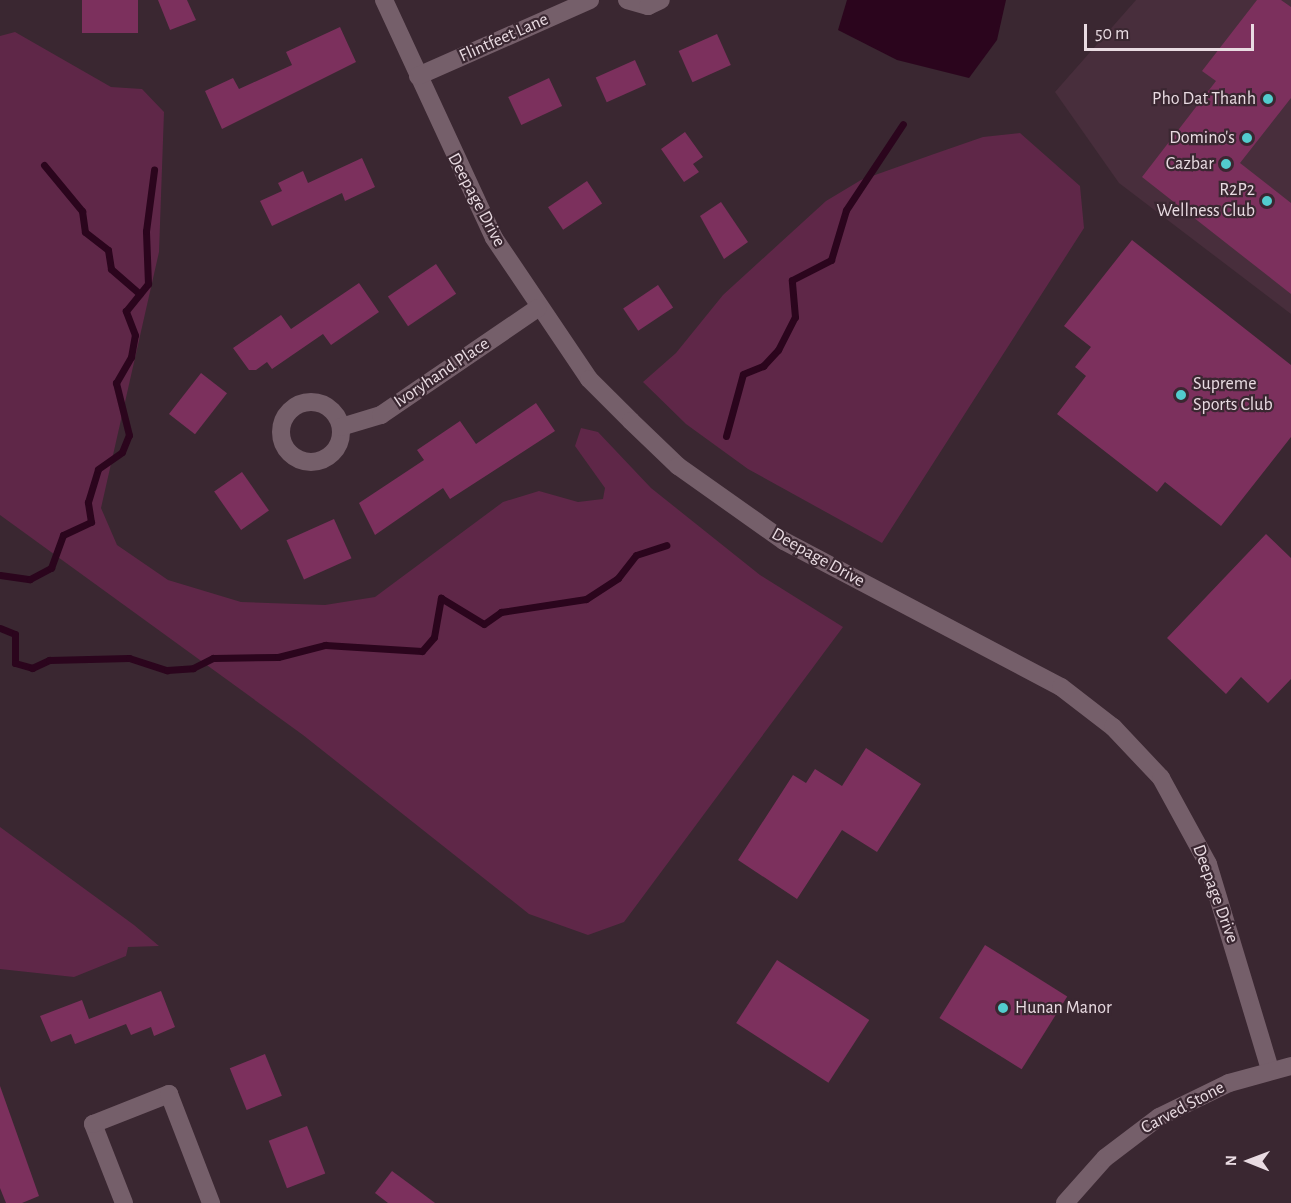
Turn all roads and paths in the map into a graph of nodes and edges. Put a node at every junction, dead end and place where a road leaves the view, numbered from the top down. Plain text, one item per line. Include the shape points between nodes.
1 (384, 0) edge
2 (590, 0) edge
3 (627, 0) edge
4 (661, 0) edge
5 (418, 76) junction
6 (538, 308) junction
7 (340, 427) dead end
8 (1291, 1066) edge
9 (1270, 1070) junction
10 (124, 1203) edge
11 (211, 1203) edge
12 (1065, 1203) edge

1 - 5 street, Deepage Drive
2 - 5 street, Flintfeet Lane
3 - 4 street via 648,6
5 - 6 street, Deepage Drive via 467,187
6 - 7 street, Ivoryhand Place via 381,415
6 - 9 street, Deepage Drive via 590,379 631,421 728,505 805,553 1061,687 1131,744 1161,778 1208,864
8 - 9 street, Carved Stone
9 - 12 street, Carved Stone via 1159,1117 1105,1158
10 - 11 street via 93,1124 169,1094

